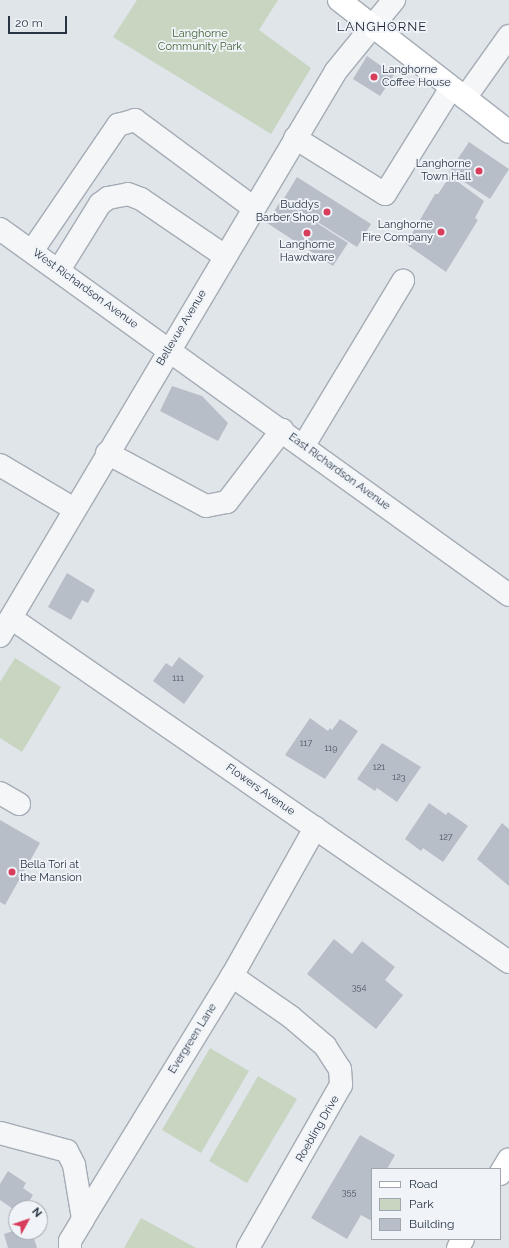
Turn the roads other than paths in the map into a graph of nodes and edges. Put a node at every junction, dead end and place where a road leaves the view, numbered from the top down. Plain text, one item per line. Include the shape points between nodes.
1 (339, 0) edge
2 (394, 0) edge
3 (372, 26) junction
4 (509, 36) edge
5 (458, 93) junction
6 (509, 132) edge
7 (296, 138) junction
8 (254, 208) junction
9 (0, 228) edge
10 (32, 251) junction
11 (224, 256) junction
12 (59, 270) junction
13 (403, 281) dead end
14 (169, 350) junction
15 (282, 430) junction
16 (304, 445) junction
17 (107, 453) junction
18 (0, 465) edge
19 (74, 509) junction
20 (509, 595) edge
21 (5, 627) edge
22 (0, 793) edge
23 (19, 804) dead end
24 (315, 828) junction
25 (509, 962) edge
26 (232, 976) junction
27 (0, 1133) edge
28 (509, 1159) edge
29 (501, 1172) edge
30 (83, 1219) junction
31 (70, 1248) edge
32 (248, 1248) edge

1 - 3 main road
2 - 3 street, Bellevue Avenue
3 - 5 main road
3 - 7 street, Bellevue Avenue via 336,71
4 - 5 street
5 - 6 main road
5 - 7 street via 385,194
7 - 8 street, Bellevue Avenue
8 - 10 street via 135,120 118,125
8 - 11 street, Bellevue Avenue
9 - 10 street, West Richardson Avenue
10 - 12 street, West Richardson Avenue
11 - 12 street via 141,198 128,194 108,198 100,204
11 - 14 street, Bellevue Avenue
12 - 14 street, West Richardson Avenue
13 - 16 street
14 - 15 street, East Richardson Avenue
14 - 17 street, Bellevue Avenue
15 - 16 street, East Richardson Avenue
15 - 17 street via 227,502 206,506
16 - 20 street, East Richardson Avenue
17 - 19 street, Bellevue Avenue
18 - 19 street
19 - 21 street, Bellevue Avenue
21 - 24 street, Flowers Avenue
22 - 23 street
24 - 25 street, Flowers Avenue
24 - 26 street, Evergreen Lane
26 - 30 street, Evergreen Lane
26 - 32 street, Roebling Drive via 291,1017 325,1046 340,1069 341,1085
27 - 30 street via 67,1151 74,1166
28 - 29 main road
30 - 31 street, Evergreen Lane via 70,1241

